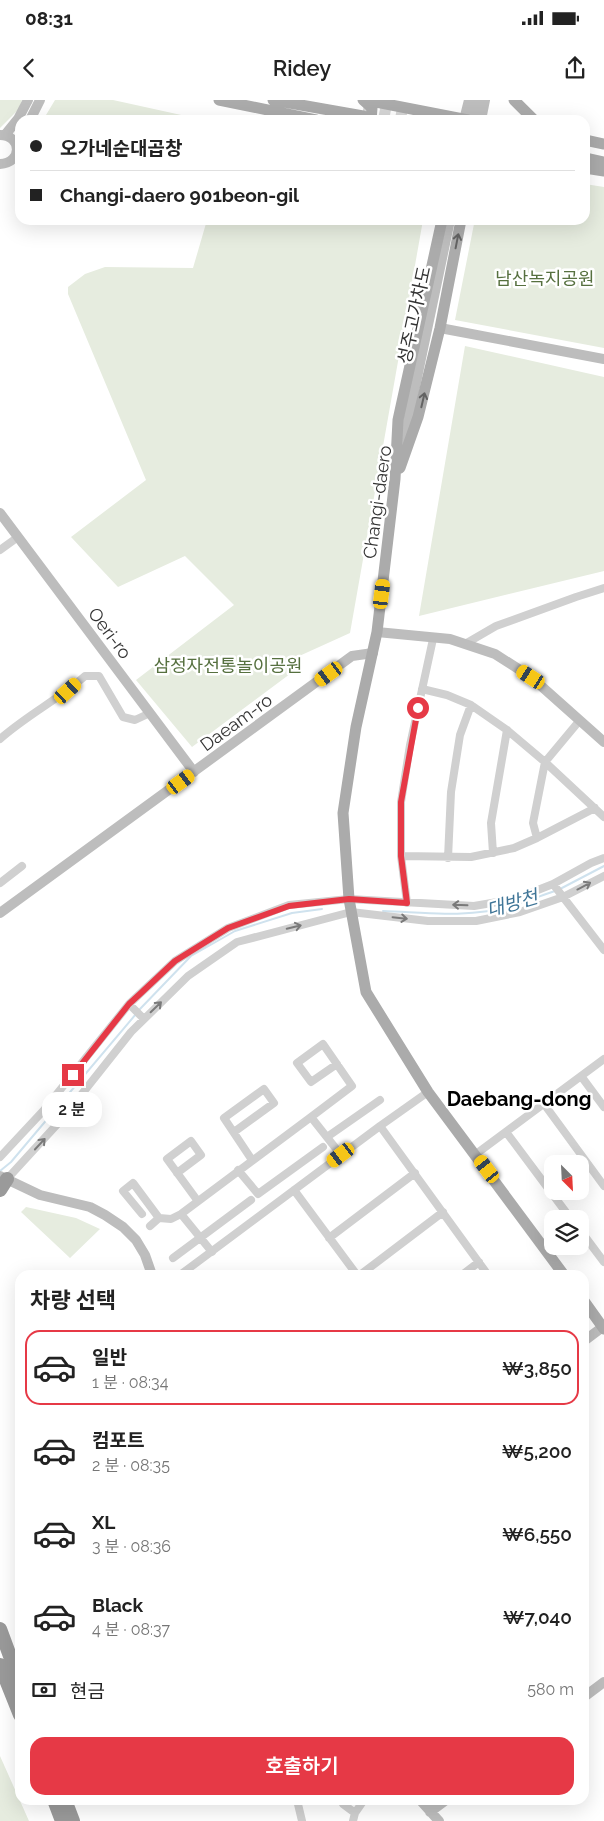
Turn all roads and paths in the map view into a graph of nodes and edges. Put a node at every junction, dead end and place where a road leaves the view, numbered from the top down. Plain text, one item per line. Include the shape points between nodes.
1 (28, 100) edge
2 (40, 100) edge
3 (219, 100) edge
4 (273, 100) edge
5 (315, 100) edge
6 (413, 100) edge
7 (469, 100) edge
8 (476, 100) edge
9 (485, 100) edge
10 (514, 100) edge
11 (390, 105) junction
12 (365, 109) edge
13 (20, 115) edge
14 (32, 115) edge
15 (292, 115) edge
16 (441, 115) edge
17 (468, 115) edge
18 (469, 115) edge
19 (482, 115) edge
20 (529, 115) edge
21 (15, 121) edge
22 (3, 135) edge
23 (590, 141) edge
24 (604, 144) edge
25 (590, 152) edge
26 (604, 154) edge
27 (15, 157) edge
28 (590, 159) edge
29 (604, 162) edge
30 (0, 164) edge
31 (590, 169) edge
32 (604, 171) edge
33 (435, 225) edge
34 (441, 225) edge
35 (458, 225) edge
36 (458, 225) edge
37 (437, 245) junction
38 (440, 328) junction
39 (604, 359) edge
40 (409, 417) joint
41 (396, 479) junction
42 (0, 513) edge
43 (18, 537) junction
44 (0, 550) edge
45 (604, 588) edge
46 (377, 632) junction
47 (433, 639) junction
48 (465, 644) junction
49 (372, 653) junction
50 (422, 689) junction
51 (471, 704) junction
52 (150, 713) junction
53 (580, 720) junction
54 (507, 730) junction
55 (0, 739) edge
56 (604, 742) edge
57 (545, 762) junction
58 (194, 772) junction
59 (595, 808) junction
60 (604, 817) edge
61 (537, 838) junction
62 (493, 853) junction
63 (401, 856) junction
64 (448, 858) junction
65 (604, 858) edge
66 (22, 866) dead end
67 (604, 876) edge
68 (0, 883) edge
69 (553, 884) junction
70 (563, 897) junction
71 (349, 899) junction
72 (407, 903) junction
73 (351, 912) junction
74 (0, 913) edge
75 (228, 928) junction
76 (236, 942) junction
77 (604, 950) edge
78 (129, 1004) junction
79 (144, 1019) junction
80 (604, 1059) edge
81 (337, 1064) junction
82 (581, 1076) junction
83 (428, 1092) junction
84 (380, 1100) dead end
85 (544, 1104) junction
86 (604, 1106) edge
87 (311, 1117) junction
88 (380, 1126) junction
89 (234, 1132) junction
90 (506, 1132) junction
91 (327, 1136) junction
92 (323, 1147) dead end
93 (476, 1154) junction
94 (341, 1155) junction
95 (0, 1157) edge
96 (252, 1160) junction
97 (238, 1170) junction
98 (177, 1173) junction
99 (415, 1173) junction
100 (2, 1182) edge
101 (604, 1186) edge
102 (294, 1190) junction
103 (197, 1200) junction
104 (251, 1200) dead end
105 (564, 1210) edge
106 (443, 1212) junction
107 (142, 1214) dead end
108 (181, 1214) junction
109 (159, 1218) junction
110 (150, 1226) dead end
111 (200, 1238) junction
112 (330, 1238) junction
113 (589, 1242) edge
114 (212, 1252) junction
115 (173, 1258) dead end
116 (479, 1262) junction
117 (604, 1262) edge
118 (150, 1270) edge
119 (187, 1270) edge
120 (355, 1270) edge
121 (366, 1270) edge
122 (469, 1270) edge
123 (485, 1270) edge
124 (560, 1270) edge
125 (589, 1308) edge
126 (604, 1327) edge
127 (589, 1338) edge
128 (0, 1619) edge
129 (0, 1629) edge
130 (8, 1647) junction
131 (0, 1665) edge
132 (15, 1668) edge
133 (604, 1682) edge
134 (589, 1693) edge
135 (15, 1703) edge
136 (56, 1805) edge
137 (67, 1805) edge
138 (297, 1805) edge
139 (344, 1805) edge
140 (361, 1805) edge
141 (424, 1805) edge
142 (439, 1805) edge
143 (430, 1812) junction
144 (354, 1817) edge
145 (62, 1821) edge
146 (73, 1821) edge
147 (302, 1821) edge
148 (438, 1821) edge

1 - 13 street
2 - 14 street
3 - 15 main road
4 - 12 main road
5 - 12 main road
6 - 11 main road
7 - 17 street
8 - 18 street
9 - 19 street
10 - 20 main road
11 - 12 main road
11 - 16 main road
21 - 22 street
23 - 24 main road
25 - 26 main road
27 - 30 street
28 - 29 main road
31 - 32 main road
33 - 37 main road
34 - 37 main road
38 -> 35 main road
36 - 40 street, 성주고가차도
37 - 41 main road via 398,420
38 - 39 street
41 -> 38 main road via 418,417
40 - 41 street, Changi-daero
41 - 46 main road, Changi-daero
42 - 43 street, Oeri-ro
43 - 44 street
43 - 52 street, Oeri-ro
45 - 48 street via 496,626
46 - 47 street
46 - 49 main road, Changi-daero
47 - 48 street via 450,639
47 - 50 street
48 - 53 street via 495,654 531,677
49 - 58 street, Daeam-ro via 352,656
49 - 71 main road, Changi-daero via 356,726 343,813
50 - 51 street
50 - 63 street via 401,802
51 - 54 street
51 - 64 street via 460,734 451,792
52 - 55 street via 135,720 123,717 99,676 85,676
52 - 58 street, Oeri-ro
53 - 56 street
53 - 57 street
54 - 57 street
54 - 62 street via 491,823
57 - 59 street
57 - 61 street via 533,823
58 - 74 street, Daeam-ro
59 - 60 street
59 - 61 street
61 - 62 street
62 - 64 street
63 - 64 street
63 - 72 street
65 - 69 street
66 - 68 street
70 -> 67 street
69 - 70 street
69 -> 72 street via 515,899 474,906
73 -> 70 street via 428,921 476,921 520,912
70 - 77 street
71 - 72 street
71 - 73 main road, Changi-daero
71 - 75 street via 289,906
76 -> 73 street
73 - 83 main road, Changi-daero via 366,992
75 - 76 street
75 - 78 street via 175,961
79 -> 76 street via 188,976
78 - 79 street
78 - 95 street via 44,1110
100 -> 79 street via 62,1119 130,1032
80 - 82 street
81 - 81 street via 323,1044 297,1063 311,1082
81 - 87 street via 352,1086
82 - 85 street
82 - 86 street
83 - 88 street
83 - 93 main road, Changi-daero
84 - 91 street
85 - 90 street
85 - 101 street
87 - 91 street
87 - 96 street
88 - 94 street
88 - 99 street
89 - 89 street via 224,1118 264,1089 274,1103
89 - 96 street
90 - 93 street
90 - 105 street
91 - 94 street
92 - 97 street via 258,1194
93 - 124 main road, Changi-daero
94 - 102 street
96 - 97 street
97 - 103 street
98 - 98 street via 167,1159 191,1140 201,1155
98 - 103 street
99 - 106 street
99 - 112 street
100 - 118 street via 90,1207 105,1215 136,1240
102 - 112 street
102 - 114 street
103 - 108 street
104 - 111 street
106 - 116 street
106 - 121 street
107 - 109 street via 123,1191 133,1183
108 - 109 street via 171,1219
108 - 111 street
109 - 110 street
111 - 114 street
111 - 115 street
112 - 120 street
113 - 117 street
114 - 119 street
116 - 122 street
116 - 123 street
125 - 126 main road
126 - 127 street
128 - 130 highway
129 - 130 highway
130 - 132 highway
131 - 135 highway
133 - 134 street
136 - 145 highway
137 - 146 highway
138 - 147 street
139 - 144 street
140 - 144 street
141 - 143 street
142 - 143 street
143 - 148 street

